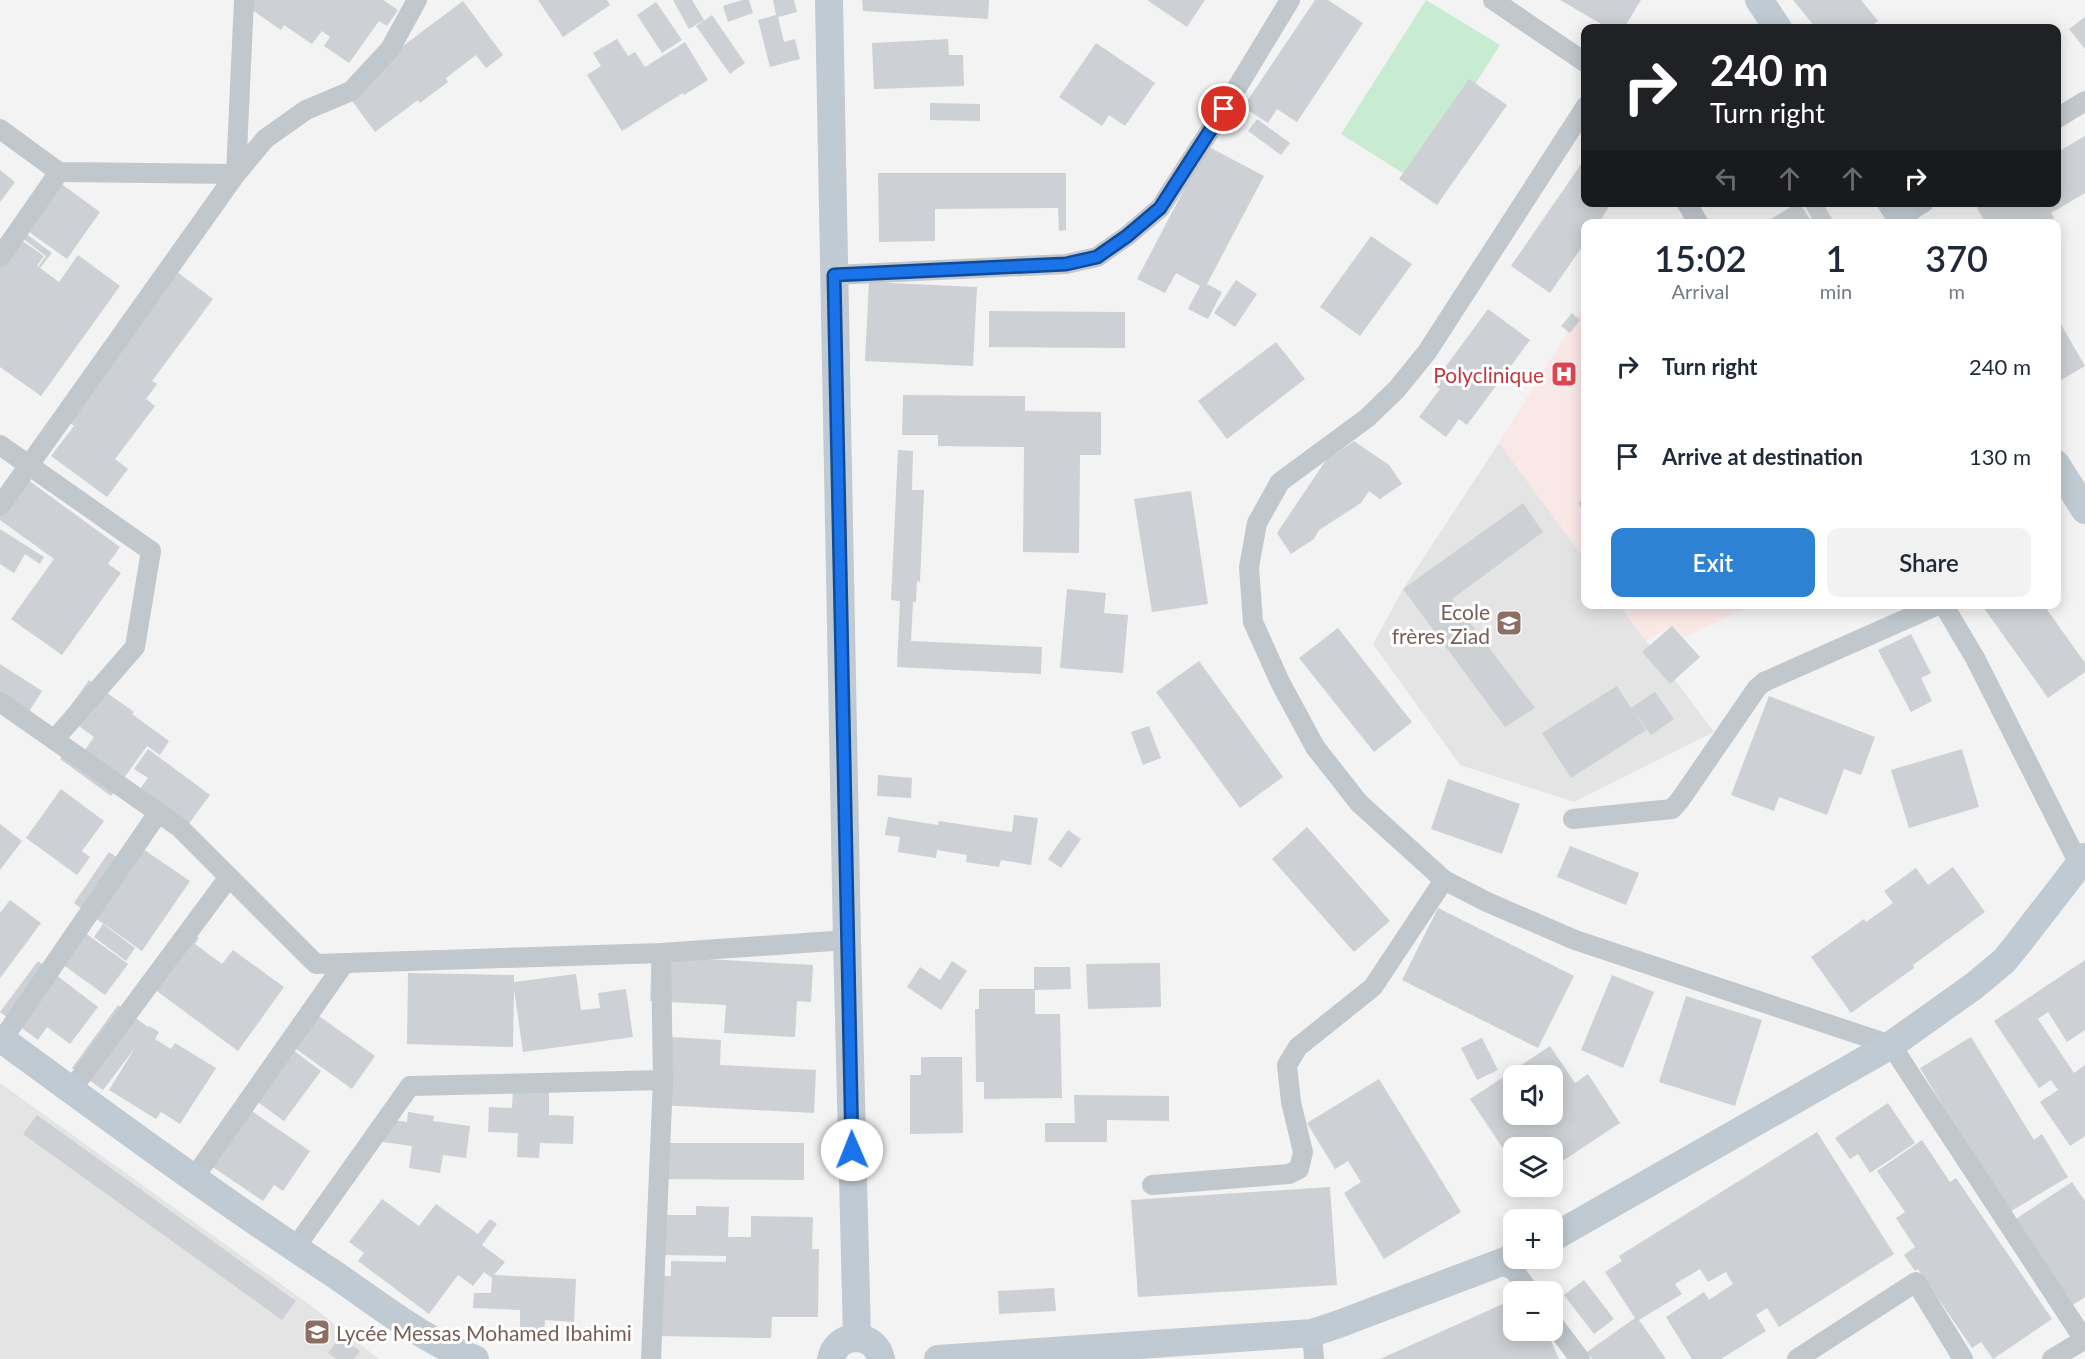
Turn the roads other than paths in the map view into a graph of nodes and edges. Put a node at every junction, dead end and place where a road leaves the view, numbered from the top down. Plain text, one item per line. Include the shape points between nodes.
1 (244, 0) edge
2 (417, 0) edge
3 (829, 0) edge
4 (1290, 0) edge
5 (1493, 0) edge
6 (1759, 0) edge
7 (1775, 24) edge
8 (1581, 60) edge
9 (2085, 101) edge
10 (1581, 114) edge
11 (2061, 116) edge
12 (0, 129) edge
13 (59, 172) junction
14 (236, 174) junction
15 (0, 256) edge
16 (834, 275) junction
17 (0, 445) edge
18 (29, 466) junction
19 (2061, 473) edge
20 (0, 506) edge
21 (2085, 510) edge
22 (1930, 609) edge
23 (1944, 609) edge
24 (0, 702) edge
25 (54, 740) junction
26 (158, 813) junction
27 (1573, 819) dead end
28 (2082, 861) edge
29 (229, 878) junction
30 (1444, 880) junction
31 (847, 940) junction
32 (661, 953) junction
33 (344, 964) junction
34 (1, 1039) edge
35 (1891, 1045) junction
36 (663, 1080) junction
37 (71, 1090) junction
38 (193, 1179) junction
39 (1152, 1185) dead end
40 (1563, 1232) edge
41 (295, 1248) junction
42 (1503, 1263) edge
43 (857, 1337) junction
44 (1563, 1337) edge
45 (2085, 1340) edge
46 (1313, 1346) edge
47 (471, 1358) edge
48 (651, 1359) edge
49 (831, 1359) edge
50 (881, 1359) edge
51 (938, 1359) edge
52 (1580, 1359) edge
53 (1797, 1359) edge
54 (1963, 1359) edge
55 (2052, 1359) edge

1 - 14 street
2 - 14 street via 390,49 351,91 306,110 265,139
3 - 16 street
4 - 16 street via 1160,208 1097,257 1066,264
5 - 8 street
6 - 7 street
9 - 11 street
10 - 30 street via 1427,352 1397,389 1366,418 1280,482 1257,523 1249,567 1253,622 1315,747 1359,803
12 - 13 street
13 - 14 street
13 - 15 street
14 - 18 street
16 - 31 street
17 - 18 street
18 - 20 street
18 - 25 street via 151,550 135,647
19 - 21 street
22 - 27 street via 1764,681 1672,808
23 - 28 street via 1976,658
24 - 25 street
25 - 26 street
26 - 29 street via 179,827
26 - 34 street
28 - 35 street via 2004,961
29 - 33 street via 316,964
29 - 37 street
30 - 35 street via 1575,939
30 - 39 street via 1373,987 1298,1047 1287,1065 1303,1152 1299,1169 1289,1174
31 - 32 street
31 - 43 street
32 - 33 street
32 - 36 street
33 - 38 street
34 - 37 street
35 - 40 street
35 - 45 street
36 - 41 street via 410,1086
36 - 48 street
37 - 38 street
38 - 41 street
41 - 47 street via 436,1341
42 - 46 street via 1339,1324
43 - 49 street via 840,1342
43 - 50 street via 874,1345
44 - 52 street
45 - 55 street
46 - 51 street
53 - 54 street via 1916,1282

